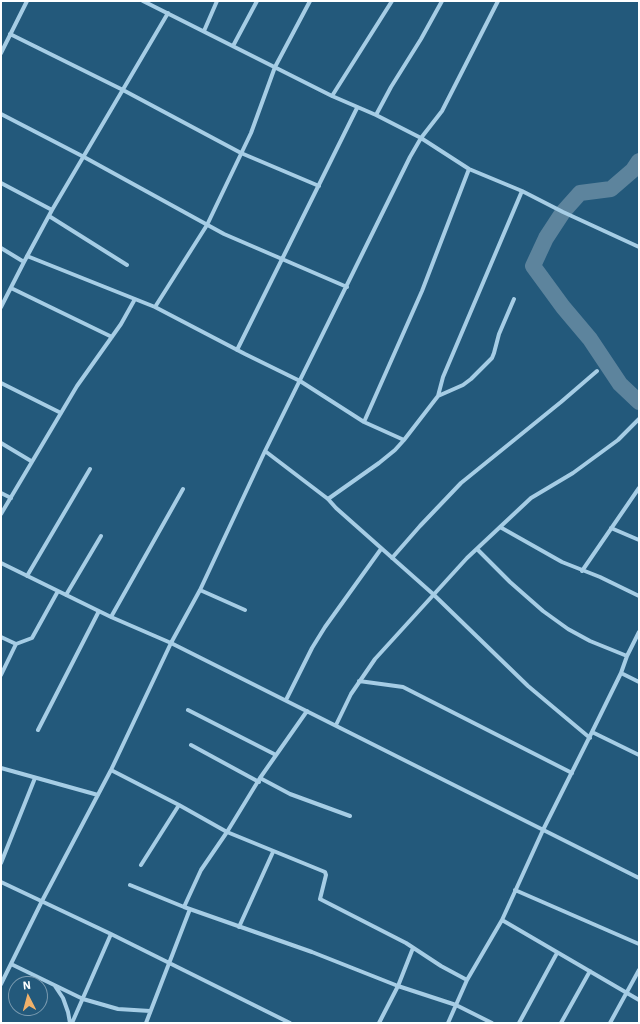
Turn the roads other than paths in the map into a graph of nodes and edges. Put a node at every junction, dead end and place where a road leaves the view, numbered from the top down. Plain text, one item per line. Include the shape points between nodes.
1 (27, 1) edge
2 (144, 1) edge
3 (217, 1) edge
4 (257, 1) edge
5 (310, 1) edge
6 (392, 1) edge
7 (442, 1) edge
8 (498, 1) edge
9 (168, 13) junction
10 (204, 31) junction
11 (10, 34) junction
12 (233, 46) junction
13 (1, 53) edge
14 (275, 67) junction
15 (123, 90) junction
16 (332, 96) junction
17 (357, 108) junction
18 (1, 114) edge
19 (376, 115) junction
20 (421, 138) junction
21 (242, 153) junction
22 (84, 157) junction
23 (469, 170) junction
24 (1, 183) edge
25 (319, 186) junction
26 (522, 191) junction
27 (52, 210) junction
28 (49, 216) junction
29 (207, 225) junction
30 (639, 247) edge
31 (1, 248) edge
32 (27, 256) junction
33 (282, 259) junction
34 (24, 262) junction
35 (127, 265) dead end
36 (347, 287) junction
37 (11, 288) junction
38 (135, 299) junction
39 (514, 299) dead end
40 (1, 307) edge
41 (155, 307) junction
42 (112, 337) junction
43 (237, 350) junction
44 (597, 371) dead end
45 (300, 380) junction
46 (1, 383) edge
47 (438, 396) junction
48 (60, 413) junction
49 (639, 419) edge
50 (364, 422) junction
51 (404, 440) junction
52 (1, 443) edge
53 (265, 451) junction
54 (31, 461) junction
55 (90, 469) dead end
56 (639, 488) edge
57 (183, 489) dead end
58 (1, 493) edge
59 (11, 498) junction
60 (328, 499) junction
61 (1, 514) edge
62 (500, 527) junction
63 (611, 528) junction
64 (101, 536) dead end
65 (639, 540) edge
66 (381, 549) junction
67 (476, 549) junction
68 (392, 558) junction
69 (1, 563) edge
70 (582, 571) junction
71 (27, 576) junction
72 (200, 590) junction
73 (58, 591) junction
74 (433, 594) junction
75 (66, 595) junction
76 (639, 596) edge
77 (245, 610) dead end
78 (99, 611) junction
79 (111, 617) junction
80 (639, 632) edge
81 (1, 637) edge
82 (171, 643) junction
83 (16, 644) junction
84 (627, 656) junction
85 (621, 673) junction
86 (1, 675) edge
87 (359, 681) junction
88 (639, 682) edge
89 (286, 700) junction
90 (188, 710) dead end
91 (307, 711) junction
92 (336, 725) junction
93 (38, 730) dead end
94 (592, 732) junction
95 (590, 738) junction
96 (191, 745) dead end
97 (276, 755) junction
98 (639, 755) edge
99 (1, 768) edge
100 (111, 770) junction
101 (572, 773) junction
102 (35, 778) junction
103 (259, 780) junction
104 (98, 796) junction
105 (179, 805) junction
106 (350, 816) dead end
107 (543, 830) junction
108 (227, 832) junction
109 (273, 852) junction
110 (1, 863) edge
111 (141, 865) dead end
112 (639, 878) edge
113 (1, 882) edge
114 (130, 885) dead end
115 (516, 890) junction
116 (42, 901) junction
117 (184, 907) junction
118 (190, 909) junction
119 (502, 920) junction
120 (238, 927) junction
121 (111, 934) junction
122 (639, 944) edge
123 (413, 948) junction
124 (558, 953) junction
125 (169, 963) junction
126 (11, 964) junction
127 (639, 970) edge
128 (590, 971) junction
129 (467, 980) junction
130 (1, 984) edge
131 (55, 986) junction
132 (398, 986) junction
133 (627, 993) junction
134 (83, 998) junction
135 (639, 1000) edge
136 (456, 1005) junction
137 (150, 1011) junction
138 (71, 1023) edge
139 (146, 1023) edge
140 (290, 1023) edge
141 (379, 1023) edge
142 (448, 1023) edge
143 (492, 1023) edge
144 (518, 1023) edge
145 (561, 1023) edge
146 (610, 1023) edge

1 - 11 street
2 - 9 street
3 - 10 street
4 - 12 street
5 - 14 street
6 - 16 street
7 - 19 street
8 - 20 street via 442,111
9 - 10 street
9 - 15 street
10 - 12 street
11 - 13 street
11 - 15 street
12 - 14 street
14 - 16 street
14 - 21 street
15 - 21 street
15 - 22 street
16 - 17 street
17 - 19 street
17 - 25 street
18 - 22 street
19 - 20 street
20 - 23 street
20 - 36 street
21 - 25 street
21 - 29 street
22 - 27 street
22 - 29 street
23 - 26 street
23 - 50 street via 422,291
24 - 27 street
25 - 33 street
26 - 30 street
26 - 47 street via 443,377
27 - 28 street
28 - 32 street
28 - 35 street
29 - 33 street
29 - 41 street
31 - 34 street
32 - 34 street
32 - 38 street
33 - 36 street
33 - 43 street
34 - 37 street
36 - 45 street
37 - 40 street
37 - 42 street
38 - 41 street
38 - 42 street
39 - 47 street via 492,358 463,385
41 - 43 street
42 - 48 street
43 - 45 street
44 - 68 street via 461,483
45 - 50 street
45 - 53 street
46 - 48 street
47 - 51 street
48 - 54 street
49 - 62 street via 618,440 573,473 531,498
50 - 51 street
51 - 60 street via 379,463
52 - 54 street
53 - 60 street
53 - 72 street
54 - 59 street
55 - 71 street
56 - 63 street
57 - 79 street
58 - 59 street
59 - 61 street
60 - 66 street
62 - 67 street
62 - 70 street
63 - 65 street
63 - 70 street
64 - 75 street
66 - 68 street
66 - 89 street via 325,627
67 - 74 street
67 - 84 street via 543,611 568,629
68 - 74 street
69 - 71 street
70 - 76 street
71 - 73 street
72 - 77 street
72 - 82 street
73 - 75 street
73 - 83 street via 32,638
74 - 87 street via 375,659
74 - 95 street via 528,686
75 - 78 street
78 - 79 street
78 - 93 street
79 - 82 street
80 - 84 street
81 - 83 street
82 - 89 street
82 - 100 street
83 - 86 street
84 - 85 street
85 - 88 street
85 - 94 street
87 - 92 street
87 - 101 street via 403,687
89 - 91 street
90 - 97 street
91 - 92 street
91 - 97 street
92 - 107 street
94 - 95 street
94 - 98 street
95 - 101 street
96 - 103 street
97 - 103 street
99 - 102 street
100 - 104 street
100 - 105 street
101 - 107 street
102 - 104 street
102 - 110 street
103 - 106 street
103 - 108 street
104 - 116 street
105 - 108 street
105 - 111 street
107 - 112 street
107 - 115 street
108 - 109 street
108 - 117 street via 201,870
109 - 120 street
109 - 123 street via 325,872 320,899
113 - 116 street
114 - 117 street
115 - 119 street
115 - 122 street
116 - 121 street
116 - 126 street
117 - 118 street
118 - 120 street
118 - 125 street
119 - 124 street
119 - 129 street
120 - 132 street via 312,952
121 - 125 street
121 - 134 street
123 - 129 street
123 - 132 street
124 - 128 street
124 - 144 street
125 - 137 street
125 - 140 street
126 - 130 street
126 - 131 street
127 - 133 street
128 - 133 street
128 - 145 street
129 - 136 street
131 - 134 street
131 - 138 street via 63,998
132 - 136 street
132 - 141 street
133 - 135 street
133 - 146 street
134 - 137 street via 118,1009
134 - 138 street
136 - 142 street
136 - 143 street
137 - 139 street

